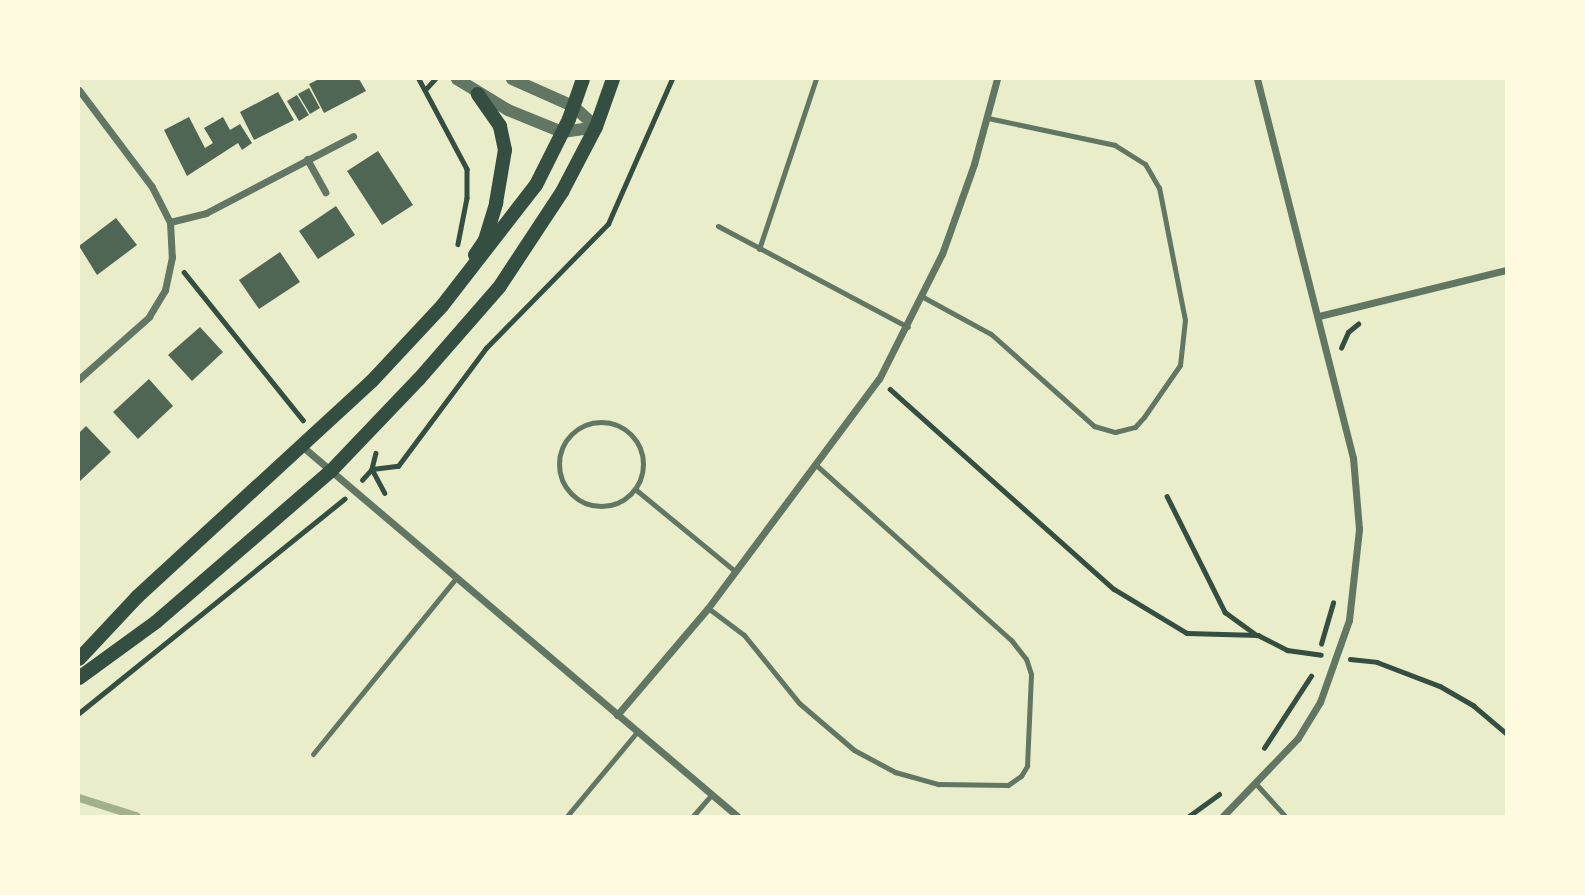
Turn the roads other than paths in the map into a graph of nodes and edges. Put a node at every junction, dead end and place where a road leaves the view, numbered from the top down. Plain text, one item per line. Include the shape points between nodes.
1 (457, 79) edge
2 (512, 79) edge
3 (583, 79) edge
4 (613, 79) edge
5 (816, 79) edge
6 (996, 79) edge
7 (1257, 79) edge
8 (79, 90) edge
9 (478, 94) junction
10 (573, 106) junction
11 (988, 118) junction
12 (596, 127) junction
13 (562, 132) junction
14 (353, 136) dead end
15 (307, 159) junction
16 (325, 192) dead end
17 (170, 222) junction
18 (718, 226) dead end
19 (760, 248) junction
20 (1506, 270) edge
21 (923, 297) junction
22 (442, 306) junction
23 (1319, 316) junction
24 (908, 327) junction
25 (79, 379) edge
26 (303, 447) junction
27 (817, 466) junction
28 (331, 471) junction
29 (635, 489) junction
30 (735, 571) junction
31 (456, 578) junction
32 (708, 608) junction
33 (79, 659) edge
34 (79, 678) edge
35 (617, 715) junction
36 (637, 732) junction
37 (313, 754) dead end
38 (1257, 785) junction
39 (711, 795) junction
40 (567, 816) edge
41 (693, 816) edge
42 (737, 816) edge
43 (1223, 816) edge
44 (1285, 816) edge

1 - 9 street
2 - 10 street
3 - 10 main road
4 - 12 main road
5 - 19 lane
6 - 11 street
7 - 23 street
8 - 17 street via 152,187
9 - 13 street
9 - 22 main road via 500,126 505,150 485,240
10 - 12 street
10 - 13 main road
11 - 21 street
11 - 21 lane via 1115,145 1145,164 1159,188 1185,320 1180,365 1135,427 1115,432 1094,426 991,334
12 - 13 street
12 - 28 main road via 562,192 500,286
13 - 22 main road via 536,185
14 - 15 street
15 - 16 street
15 - 17 street via 206,213
17 - 25 street via 172,257 165,290 149,317
18 - 19 lane
19 - 24 lane
20 - 23 street
21 - 24 street
22 - 26 main road
23 - 38 street via 1353,458 1359,529 1355,586 1338,657 1298,738
24 - 27 street via 879,379
26 - 28 street
26 - 33 main road via 136,597
27 - 30 street
27 - 32 lane via 1011,640 1026,659 1031,674 1027,766 1021,776 1007,785 938,784 895,772 854,750 799,703 744,635
28 - 31 street
28 - 34 main road via 156,622
29 - 29 lane via 625,499 599,507 573,497 559,474 559,460 570,435 582,427 609,423 633,437 643,463
29 - 30 lane
30 - 32 street
31 - 35 street
31 - 37 lane
32 - 35 street
35 - 36 street
36 - 39 street
36 - 40 lane
38 - 43 street
38 - 44 lane
39 - 41 lane
39 - 42 street

